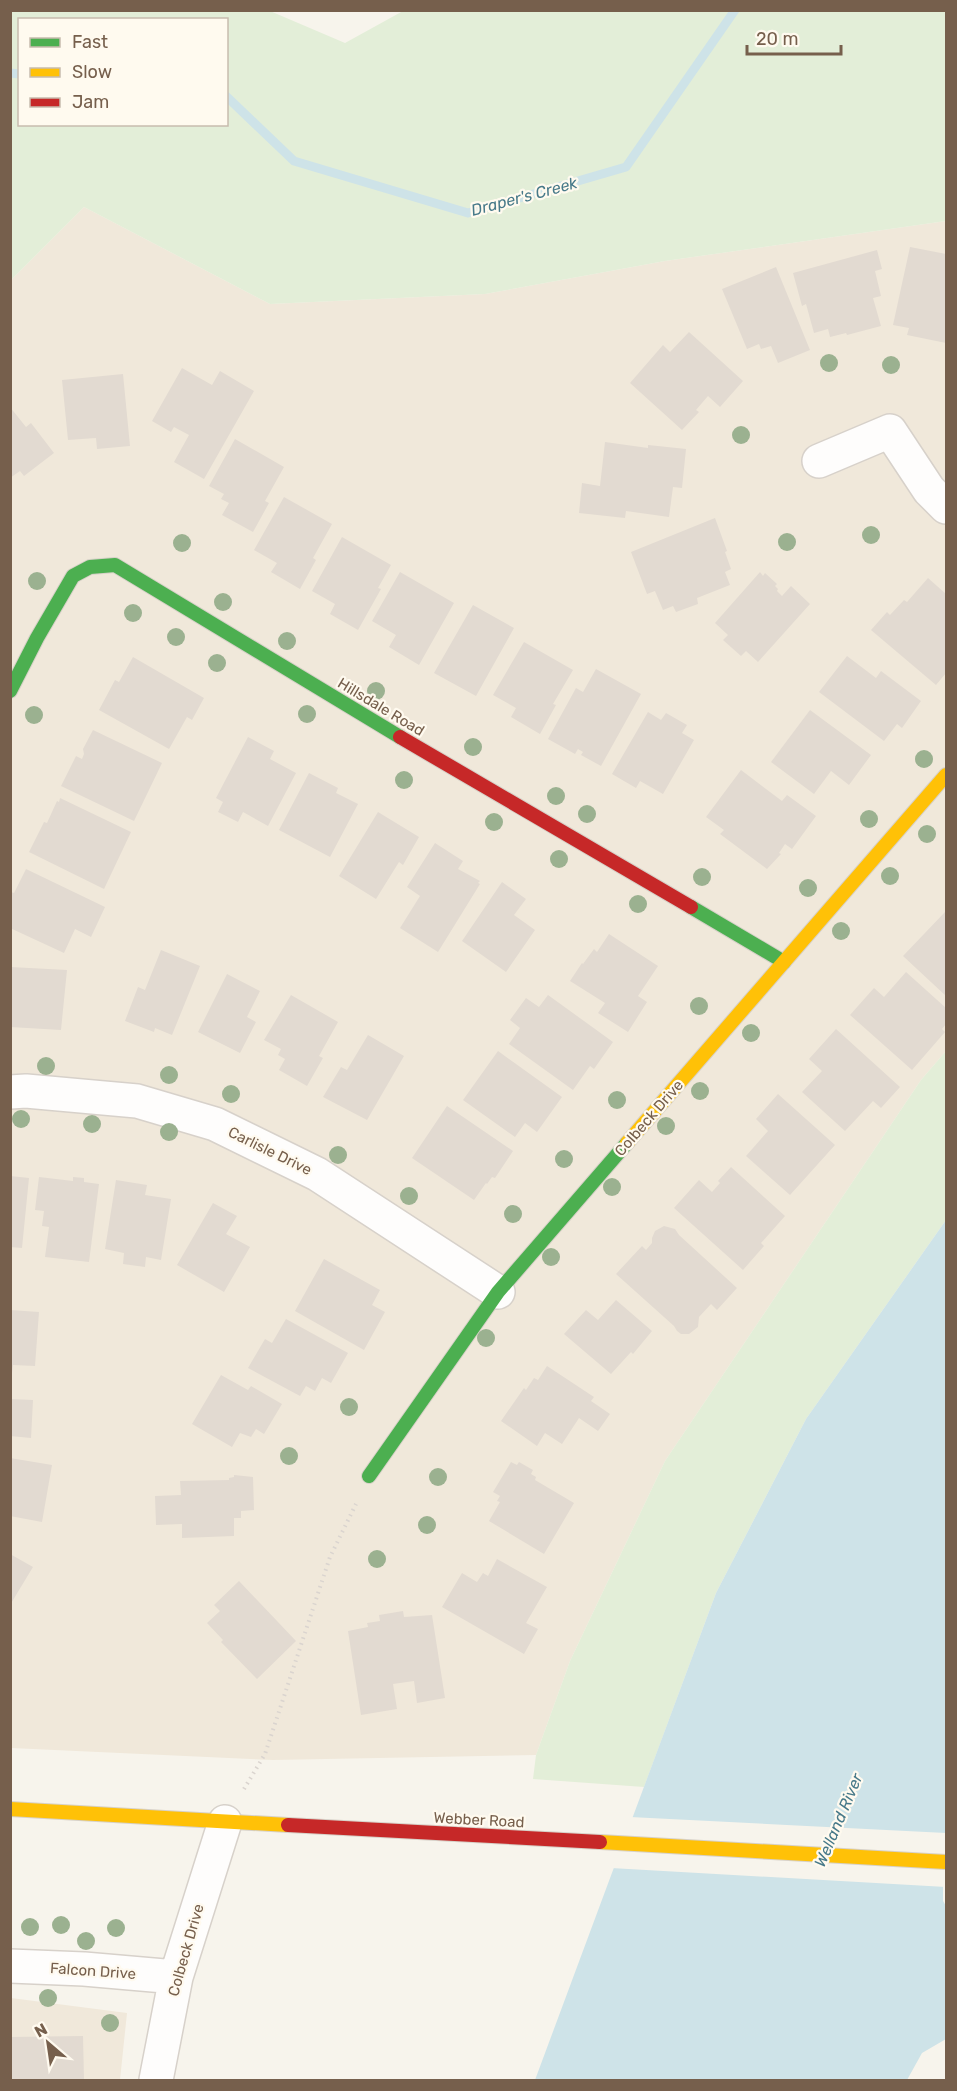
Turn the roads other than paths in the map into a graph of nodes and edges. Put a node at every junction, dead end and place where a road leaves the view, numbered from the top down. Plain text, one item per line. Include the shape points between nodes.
1 (819, 461) dead end
2 (946, 507) edge
3 (10, 691) edge
4 (946, 775) edge
5 (784, 962) junction
6 (10, 1092) edge
7 (498, 1292) junction
8 (369, 1476) road end
9 (10, 1809) edge
10 (225, 1822) junction
11 (946, 1862) edge
12 (10, 1966) edge
13 (176, 1977) junction
14 (156, 2080) edge

1 - 2 street via 890,431 929,490
3 - 5 street, Hillsdale Road via 73,576 90,567 115,565
4 - 5 street, Colbeck Drive
5 - 7 street, Colbeck Drive
6 - 7 street, Carlisle Drive via 137,1101 215,1124 317,1174
7 - 8 street, Colbeck Drive
9 - 10 street, Webber Road
10 - 11 street, Webber Road
10 - 13 street, Colbeck Drive
12 - 13 street, Falcon Drive
13 - 14 street, Colbeck Drive

